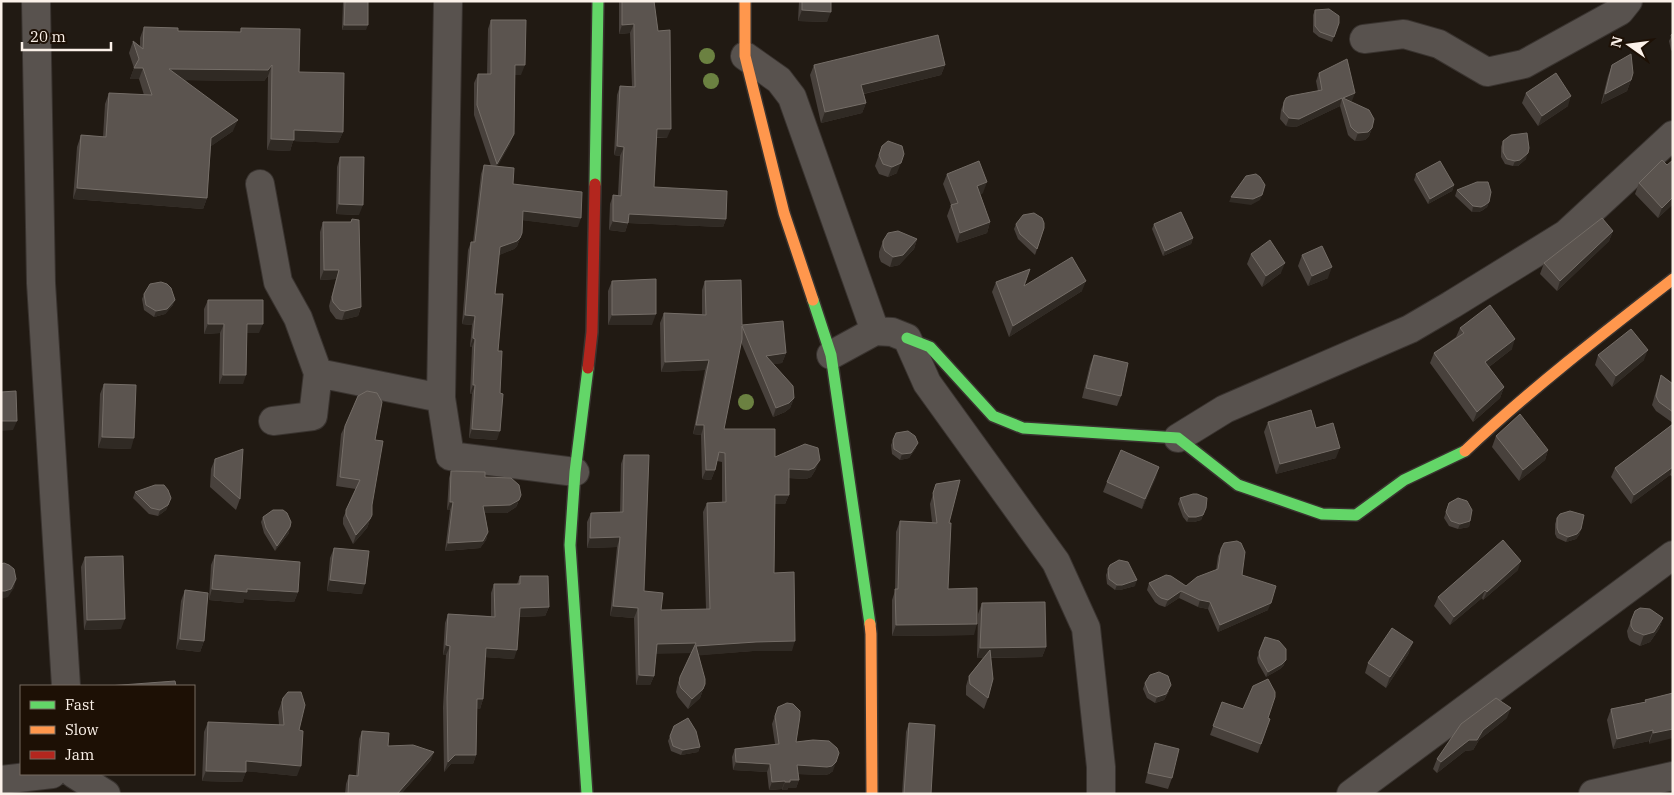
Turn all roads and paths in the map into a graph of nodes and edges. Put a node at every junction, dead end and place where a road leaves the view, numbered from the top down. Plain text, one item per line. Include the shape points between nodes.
1 (36, 1) edge
2 (448, 1) edge
3 (598, 1) edge
4 (745, 1) edge
5 (1628, 1) edge
6 (1364, 39) dead end
7 (746, 56) junction
8 (1673, 135) edge
9 (260, 184) dead end
10 (1673, 280) edge
11 (875, 331) junction
12 (907, 338) junction
13 (831, 355) junction
14 (318, 373) junction
15 (441, 398) junction
16 (274, 421) dead end
17 (1178, 438) junction
18 (575, 472) junction
19 (1673, 555) edge
20 (66, 685) edge
21 (44, 775) edge
22 (76, 775) edge
23 (1673, 776) edge
24 (1, 780) edge
25 (106, 794) edge
26 (587, 794) edge
27 (872, 794) edge
28 (1101, 794) edge
29 (1351, 794) edge
30 (1593, 794) edge

1 - 20 street via 41,283
2 - 15 street
3 - 18 street via 592,332
4 - 7 street
5 - 6 street via 1620,11 1524,64 1487,72 1439,44 1404,34
7 - 11 street via 779,80 792,97
7 - 13 street via 784,213
8 - 17 street via 1566,234 1451,305 1410,329 1225,409
9 - 14 street via 278,282 298,318
10 - 17 street via 1514,406 1462,453 1404,480 1356,515 1322,514 1238,485
11 - 12 street via 892,332
11 - 13 street
12 - 17 street via 930,347 993,416 1023,428
12 - 28 street via 927,383 1056,562 1086,628
13 - 27 street via 871,634
14 - 15 street
14 - 16 street via 313,416
15 - 18 street via 450,456
18 - 26 street via 570,545
19 - 29 street
21 - 24 street
22 - 25 street
23 - 30 street

